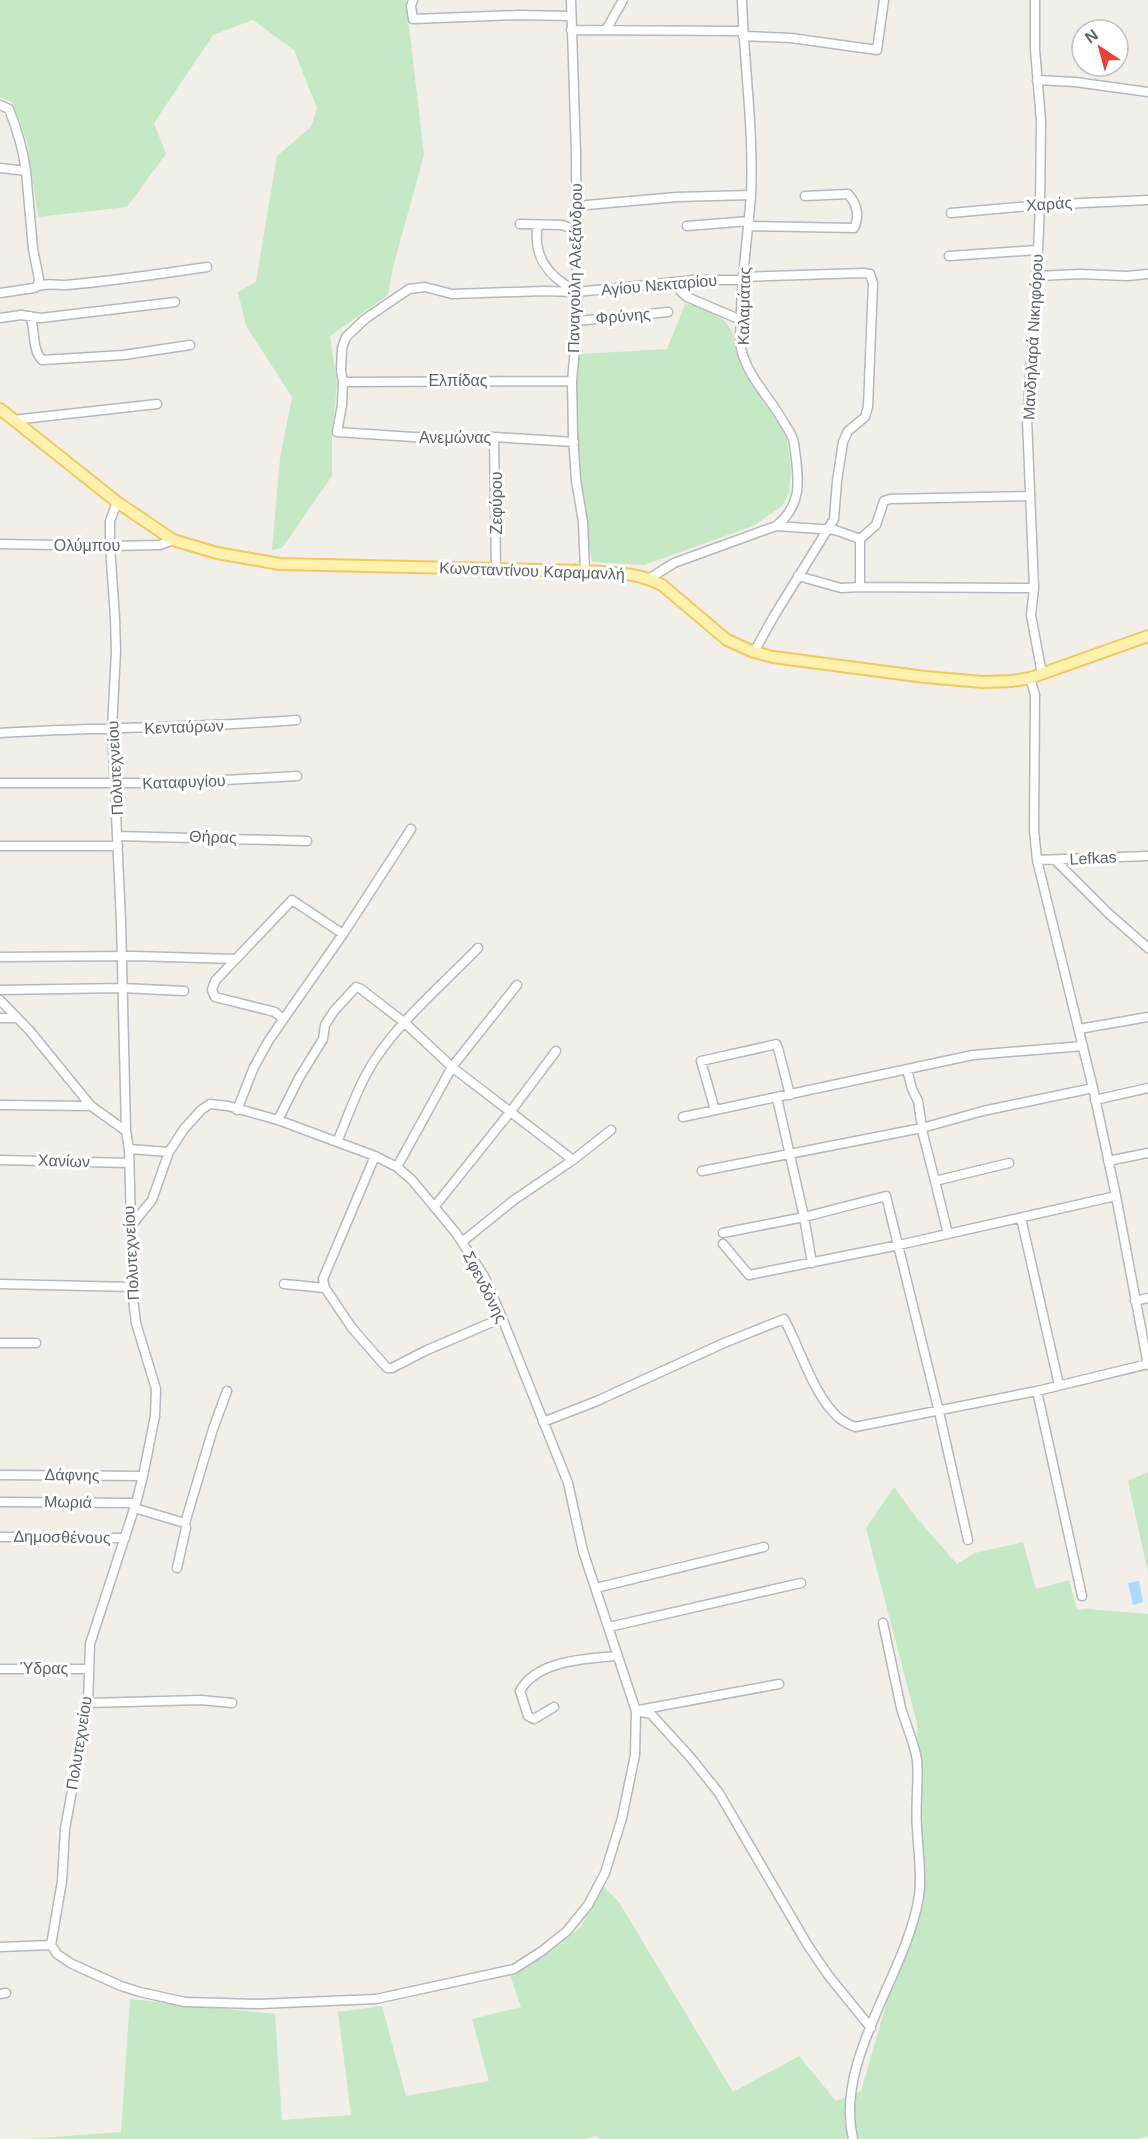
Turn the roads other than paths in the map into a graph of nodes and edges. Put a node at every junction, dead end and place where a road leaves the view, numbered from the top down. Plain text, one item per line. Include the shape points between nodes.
1 (413, 0) edge
2 (571, 0) edge
3 (623, 0) edge
4 (742, 0) edge
5 (884, 0) edge
6 (1035, 0) edge
7 (571, 16) junction
8 (570, 30) junction
9 (606, 30) junction
10 (742, 33) junction
11 (1037, 80) junction
12 (1148, 92) edge
13 (0, 105) edge
14 (0, 168) edge
15 (26, 171) junction
16 (751, 195) junction
17 (805, 196) dead end
18 (1148, 200) edge
19 (1040, 205) junction
20 (576, 209) junction
21 (951, 213) dead end
22 (748, 223) junction
23 (519, 224) dead end
24 (538, 225) junction
25 (687, 226) dead end
26 (576, 230) junction
27 (1038, 250) junction
28 (949, 256) dead end
29 (207, 267) dead end
30 (1148, 274) edge
31 (1037, 276) junction
32 (742, 278) junction
33 (684, 283) junction
34 (38, 285) junction
35 (577, 292) junction
36 (0, 293) edge
37 (175, 302) dead end
38 (668, 312) dead end
39 (30, 316) junction
40 (0, 318) edge
41 (741, 320) junction
42 (577, 321) junction
43 (190, 345) dead end
44 (572, 381) junction
45 (343, 382) junction
46 (157, 404) dead end
47 (0, 410) edge
48 (13, 420) junction
49 (337, 432) joint
50 (494, 437) junction
51 (574, 442) junction
52 (1030, 496) junction
53 (117, 502) junction
54 (776, 526) junction
55 (828, 530) junction
56 (860, 539) junction
57 (173, 540) junction
58 (0, 544) edge
59 (110, 546) junction
60 (496, 569) junction
61 (585, 571) junction
62 (798, 576) junction
63 (650, 578) junction
64 (860, 587) junction
65 (1034, 588) junction
66 (1148, 636) edge
67 (754, 652) junction
68 (1042, 674) junction
69 (1030, 678) junction
70 (296, 720) dead end
71 (112, 728) junction
72 (0, 734) edge
73 (297, 776) dead end
74 (0, 783) edge
75 (115, 783) junction
76 (411, 829) dead end
77 (118, 836) junction
78 (307, 841) dead end
79 (0, 846) edge
80 (118, 846) junction
81 (1148, 856) edge
82 (1037, 860) junction
83 (1055, 860) junction
84 (343, 934) junction
85 (478, 948) dead end
86 (1148, 948) edge
87 (122, 956) junction
88 (0, 957) edge
89 (236, 959) junction
90 (517, 985) dead end
91 (122, 988) junction
92 (0, 990) edge
93 (184, 991) dead end
94 (0, 1000) edge
95 (1148, 1017) edge
96 (0, 1018) edge
97 (17, 1018) junction
98 (283, 1019) junction
99 (405, 1023) junction
100 (1079, 1029) junction
101 (1083, 1046) junction
102 (556, 1051) dead end
103 (452, 1066) junction
104 (907, 1069) junction
105 (1093, 1088) junction
106 (1148, 1088) edge
107 (790, 1095) junction
108 (777, 1098) junction
109 (1095, 1100) junction
110 (0, 1105) edge
111 (91, 1106) junction
112 (237, 1110) junction
113 (715, 1110) junction
114 (511, 1111) junction
115 (683, 1117) dead end
116 (278, 1120) junction
117 (922, 1128) junction
118 (611, 1130) dead end
119 (126, 1131) junction
120 (337, 1142) junction
121 (129, 1149) junction
122 (169, 1152) junction
123 (1148, 1153) edge
124 (789, 1154) junction
125 (375, 1156) junction
126 (0, 1160) edge
127 (573, 1160) junction
128 (1107, 1161) junction
129 (1009, 1162) dead end
130 (129, 1163) junction
131 (397, 1167) junction
132 (702, 1171) dead end
133 (935, 1181) junction
134 (1116, 1196) junction
135 (435, 1206) junction
136 (804, 1217) junction
137 (1021, 1218) junction
138 (131, 1226) junction
139 (723, 1233) dead end
140 (948, 1233) junction
141 (462, 1242) junction
142 (723, 1244) dead end
143 (899, 1245) junction
144 (812, 1263) junction
145 (0, 1284) edge
146 (284, 1284) dead end
147 (133, 1287) junction
148 (325, 1288) junction
149 (1148, 1298) edge
150 (1135, 1301) junction
151 (502, 1318) junction
152 (0, 1343) edge
153 (36, 1343) dead end
154 (1148, 1364) edge
155 (1059, 1385) junction
156 (1037, 1390) junction
157 (227, 1391) dead end
158 (939, 1412) junction
159 (543, 1422) junction
160 (0, 1475) edge
161 (143, 1476) junction
162 (0, 1502) edge
163 (135, 1505) junction
164 (185, 1523) junction
165 (0, 1537) edge
166 (125, 1538) junction
167 (968, 1540) dead end
168 (764, 1547) dead end
169 (177, 1568) dead end
170 (801, 1583) dead end
171 (596, 1588) junction
172 (1082, 1596) dead end
173 (884, 1623) dead end
174 (609, 1627) junction
175 (617, 1656) junction
176 (0, 1669) edge
177 (88, 1669) junction
178 (779, 1684) dead end
179 (232, 1702) dead end
180 (88, 1703) junction
181 (554, 1707) dead end
182 (636, 1711) junction
183 (51, 1945) junction
184 (0, 1947) edge
185 (871, 2028) junction
186 (853, 2139) edge

1 - 7 street via 413,20
2 - 7 street, Παναγούλη Αλεξάνδρου
3 - 9 street
4 - 10 street, Καλαμάτας
5 - 10 street via 878,50
6 - 11 street, Μανδηλαρά Νικηφόρου
7 - 8 street, Παναγούλη Αλεξάνδρου
8 - 9 street
8 - 20 street, Παναγούλη Αλεξάνδρου
9 - 10 street
10 - 16 street, Καλαμάτας via 752,156
11 - 12 street
11 - 19 street, Μανδηλαρά Νικηφόρου via 1041,121
13 - 15 street via 9,109 15,123
14 - 15 street
15 - 34 street
16 - 20 street via 676,197
16 - 22 street, Καλαμάτας
17 - 22 street via 848,194 857,210 854,228
18 - 19 street, Χαράς
19 - 21 street, Χαράς
19 - 27 street, Μανδηλαρά Νικηφόρου
20 - 26 street, Παναγούλη Αλεξάνδρου
22 - 25 street
22 - 32 street, Καλαμάτας
23 - 24 street
24 - 26 street via 562,225
24 - 35 street via 540,258 548,272
26 - 35 street, Παναγούλη Αλεξάνδρου
27 - 28 street
27 - 31 street, Μανδηλαρά Νικηφόρου
29 - 34 street
30 - 31 street
31 - 52 street, Μανδηλαρά Νικηφόρου via 1027,419
32 - 33 street, Αγίου Νεκταρίου
32 - 41 street, Καλαμάτας
32 - 55 street, Αγίου Νεκταρίου via 870,274 873,283 868,407 865,417 848,431 843,442 834,519
33 - 35 street, Αγίου Νεκταρίου
33 - 41 street via 681,292 687,297
34 - 36 street
35 - 42 street, Παναγούλη Αλεξάνδρου
35 - 45 street, Αγίου Νεκταρίου via 452,294 424,286 409,289 346,337 340,371
37 - 39 street via 41,318
38 - 42 street, Φρύνης
39 - 40 street
39 - 43 street via 35,350 42,360 124,355
41 - 54 street, Καλαμάτας via 741,348 750,370 793,439 795,504
42 - 44 street, Παναγούλη Αλεξάνδρου
44 - 45 street, Ελπίδας
44 - 51 street, Παναγούλη Αλεξάνδρου
45 - 49 street, Αγίου Νεκταρίου
46 - 48 street
47 - 48 main road, Κωνσταντίνου Καραμανλή
48 - 53 main road, Κωνσταντίνου Καραμανλή
49 - 50 street, Ανεμώνας
50 - 51 street, Ανεμώνας
50 - 60 street, Ζεφύρου
51 - 61 street, Παναγούλη Αλεξάνδρου
52 - 56 street via 890,499 884,501 876,525
52 - 65 street, Μανδηλαρά Νικηφόρου
53 - 57 main road, Κωνσταντίνου Καραμανλή
53 - 59 street, Πολυτεχνείου via 110,521
54 - 55 street
54 - 63 street, Καλαμάτας via 674,563
55 - 56 street
55 - 62 street
56 - 64 street
57 - 59 street, Ολύμπου
57 - 60 main road, Κωνσταντίνου Καραμανλή via 217,553 280,564
58 - 59 street, Ολύμπου
59 - 71 street, Πολυτεχνείου via 116,651
60 - 61 main road, Κωνσταντίνου Καραμανλή
61 - 63 main road, Κωνσταντίνου Καραμανλή
62 - 64 street via 840,588
62 - 67 street
63 - 67 main road, Κωνσταντίνου Καραμανλή via 673,592 727,640
64 - 65 street
65 - 68 street, Μανδηλαρά Νικηφόρου via 1031,615
66 - 68 main road, Κωνσταντίνου Καραμανλή
67 - 69 main road, Κωνσταντίνου Καραμανλή via 925,678 983,682
68 - 69 main road, Κωνσταντίνου Καραμανλή
69 - 82 street via 1035,695
70 - 71 street, Κενταύρων
71 - 72 street, Κενταύρων
71 - 75 street, Πολυτεχνείου
73 - 75 street, Καταφυγίου
74 - 75 street, Καταφυγίου
75 - 77 street, Πολυτεχνείου
76 - 84 street
77 - 78 street, Θήρας
77 - 80 street, Πολυτεχνείου
79 - 80 street
80 - 87 street, Πολυτεχνείου
81 - 83 street, Lefkas
82 - 83 street, Lefkas
82 - 100 street
83 - 86 street
84 - 89 street via 292,900
84 - 98 street
85 - 99 street
87 - 88 street
87 - 89 street
87 - 91 street, Πολυτεχνείου
89 - 98 street via 215,981 215,997 275,1012
90 - 103 street
91 - 92 street
91 - 93 street
91 - 119 street, Πολυτεχνείου
94 - 97 street
95 - 100 street
96 - 97 street
97 - 111 street
98 - 112 street via 254,1067
99 - 103 street
99 - 116 street via 356,987 325,1025 323,1039
99 - 120 street via 376,1057
100 - 101 street
101 - 104 street via 973,1055
101 - 105 street
102 - 114 street
103 - 114 street
103 - 131 street
104 - 107 street
104 - 117 street
105 - 109 street
105 - 117 street
106 - 109 street
107 - 108 street
107 - 113 street via 776,1044 701,1061
108 - 113 street
108 - 124 street
109 - 128 street
110 - 111 street
111 - 119 street
112 - 116 street, Σφενδόνης
112 - 122 street, Σφενδόνης via 210,1104 184,1129
113 - 115 street
114 - 127 street
114 - 135 street
116 - 120 street, Σφενδόνης
117 - 124 street
117 - 133 street
118 - 127 street
119 - 121 street, Πολυτεχνείου
120 - 125 street, Σφενδόνης
121 - 122 street
121 - 130 street, Πολυτεχνείου
122 - 138 street via 152,1200
123 - 128 street
124 - 132 street
124 - 136 street
125 - 131 street, Σφενδόνης
125 - 148 street via 323,1279
126 - 130 street, Χανίων
127 - 141 street
128 - 134 street
129 - 133 street
130 - 138 street, Πολυτεχνείου
131 - 135 street, Σφενδόνης
133 - 140 street
134 - 137 street
134 - 150 street
135 - 141 street, Σφενδόνης
136 - 139 street
136 - 143 street via 886,1196
136 - 144 street
137 - 140 street
137 - 155 street
138 - 147 street, Πολυτεχνείου
140 - 143 street
141 - 151 street, Σφενδόνης via 484,1276
142 - 144 street via 749,1275
143 - 144 street
143 - 158 street
145 - 147 street
146 - 148 street
147 - 161 street, Πολυτεχνείου via 136,1323 156,1389 155,1416
148 - 151 street via 352,1328 387,1368
149 - 150 street
150 - 154 street
151 - 159 street, Σφενδόνης
152 - 153 street
154 - 155 street
155 - 156 street
156 - 158 street
156 - 172 street
157 - 164 street
158 - 159 street via 855,1427 841,1420 818,1390 784,1319
158 - 167 street
159 - 171 street, Σφενδόνης via 568,1483 583,1551
160 - 161 street, Δάφνης
161 - 163 street, Πολυτεχνείου
162 - 163 street, Μωριά
163 - 164 street, Μωριά
163 - 166 street, Πολυτεχνείου
164 - 169 street
165 - 166 street, Δημοσθένους
166 - 177 street, Πολυτεχνείου via 90,1644
168 - 171 street
170 - 174 street
171 - 174 street, Σφενδόνης
173 - 185 street via 916,1758 920,1893 906,1943
174 - 175 street, Σφενδόνης
175 - 181 street via 582,1660 534,1674 520,1691 528,1716 534,1719
175 - 182 street, Σφενδόνης
176 - 177 street, Ύδρας
177 - 180 street, Πολυτεχνείου
178 - 182 street
179 - 180 street
180 - 183 street, Πολυτεχνείου via 65,1829 62,1881
182 - 183 street via 635,1755 628,1794 604,1873 588,1905 567,1931 514,1969 376,1999 260,2004 184,2002 121,1986 72,1964
182 - 185 street via 651,1714 719,1793 807,1944
183 - 184 street
185 - 186 street via 850,2094 848,2115

